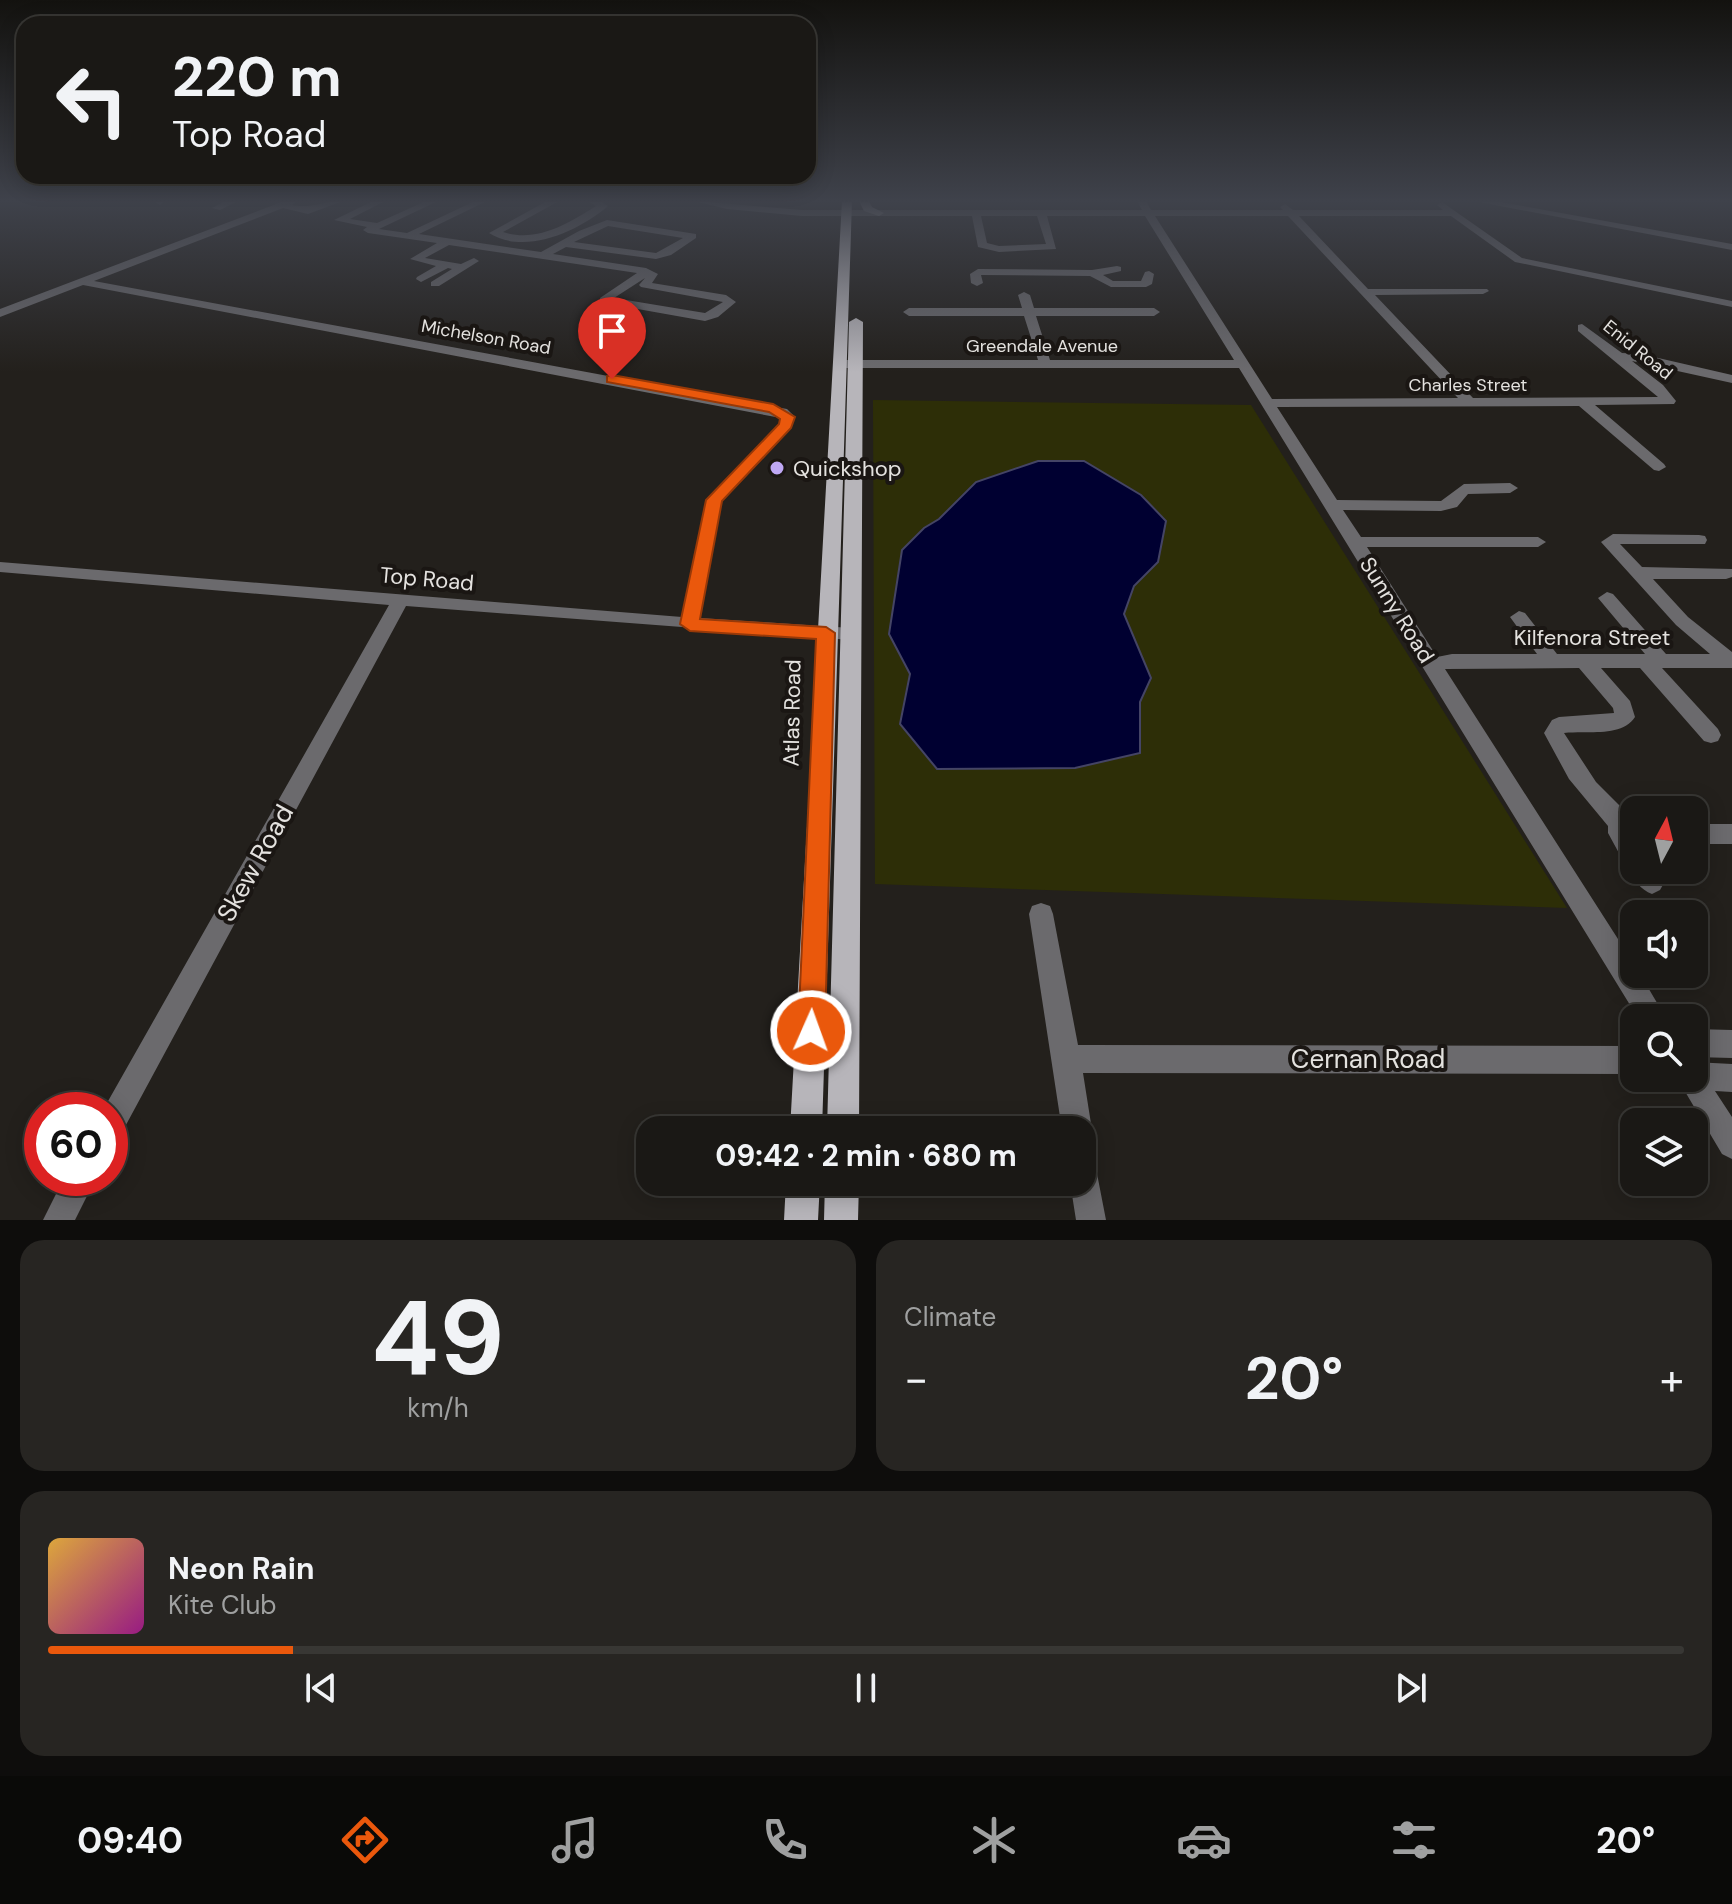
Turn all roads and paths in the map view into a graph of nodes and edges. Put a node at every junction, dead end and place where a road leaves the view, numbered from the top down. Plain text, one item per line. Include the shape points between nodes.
1 (145, 258) edge
2 (417, 258) edge
3 (561, 258) edge
4 (613, 258) edge
5 (851, 258) edge
6 (1165, 258) edge
7 (1333, 258) edge
8 (1514, 258) edge
9 (474, 261) dead end
10 (609, 261) dead end
11 (446, 265) junction
12 (463, 268) junction
13 (1117, 269) dead end
14 (642, 270) junction
15 (1030, 272) junction
16 (1057, 273) junction
17 (1092, 273) junction
18 (1171, 274) junction
19 (421, 279) dead end
20 (83, 282) junction
21 (977, 283) dead end
22 (435, 284) dead end
23 (1074, 284) dead end
24 (1034, 285) dead end
25 (1483, 291) dead end
26 (1365, 292) junction
27 (1024, 295) dead end
28 (1732, 304) edge
29 (909, 312) dead end
30 (1029, 312) junction
31 (1154, 312) dead end
32 (0, 313) edge
33 (1584, 333) dead end
34 (1620, 357) junction
35 (1045, 363) junction
36 (848, 364) junction
37 (1243, 364) junction
38 (1732, 379) edge
39 (1669, 401) joint
40 (1266, 403) junction
41 (1470, 403) junction
42 (1584, 403) junction
43 (1659, 467) dead end
44 (1510, 488) dead end
45 (1332, 505) junction
46 (1699, 540) dead end
47 (1355, 542) junction
48 (1538, 542) dead end
49 (0, 567) edge
50 (1639, 573) junction
51 (1726, 573) dead end
52 (1607, 598) dead end
53 (400, 601) junction
54 (1519, 617) dead end
55 (690, 624) junction
56 (826, 633) junction
57 (851, 634) junction
58 (1428, 659) junction
59 (1552, 661) junction
60 (1584, 661) junction
61 (1653, 661) junction
62 (1732, 661) edge
63 (1711, 735) dead end
64 (1620, 823) edge
65 (1041, 914) dead end
66 (1644, 1004) edge
67 (1708, 1043) edge
68 (1732, 1044) edge
69 (1620, 1060) edge
70 (1067, 1061) junction
71 (1708, 1077) edge
72 (1732, 1078) edge
73 (1701, 1092) edge
74 (128, 1093) edge
75 (807, 1116) edge
76 (843, 1116) edge
77 (1075, 1116) edge
78 (1732, 1144) edge
79 (71, 1196) edge
80 (802, 1196) edge
81 (842, 1196) edge
82 (1087, 1196) edge
83 (58, 1220) edge
84 (801, 1220) edge
85 (841, 1220) edge
86 (1091, 1220) edge

1 - 20 street
2 - 11 street
3 - 14 street
4 - 10 street
5 - 36 main road, Atlas Road
6 - 18 street, Sunny Road
7 - 26 street
8 - 28 street
9 - 12 street
11 - 12 street
11 - 19 street
12 - 22 street
13 - 17 street
14 - 14 street via 653,274 647,286 730,302 705,317 604,300 634,282
15 - 16 street
15 - 21 street via 977,273
15 - 24 street
16 - 17 street
16 - 23 street
17 - 18 street via 1108,283 1132,284
18 - 37 street, Sunny Road
20 - 32 street
20 - 55 street, Michelson Road via 782,412 788,417 786,425 714,500
25 - 26 street
26 - 41 street
27 - 30 street
29 - 30 street
30 - 31 street
30 - 35 street
33 - 34 street, Enid Road
34 - 38 street
34 - 39 street, Enid Road
35 - 36 street, Greendale Avenue
35 - 37 street, Greendale Avenue
36 - 56 main road, Atlas Road
36 - 57 main road, Atlas Road
37 - 40 street, Sunny Road
39 - 42 street, Charles Street
40 - 41 street, Charles Street
40 - 45 street, Sunny Road
41 - 42 street, Charles Street
42 - 43 street
44 - 45 street via 1464,489 1451,504 1441,506
45 - 47 street, Sunny Road
46 - 50 street via 1610,540
47 - 48 street
47 - 58 street, Sunny Road
49 - 53 street, Top Road
50 - 51 street
50 - 62 street via 1682,621
52 - 61 street
53 - 55 street, Top Road
53 - 74 street, Skew Road
54 - 59 street
55 - 56 street, Top Road
56 - 57 street, Top Road
56 - 75 main road, Atlas Road
57 - 76 main road, Atlas Road
58 - 59 street, Kilfenora Street
58 - 66 street, Sunny Road
59 - 60 street, Kilfenora Street
60 - 61 street, Kilfenora Street
60 - 64 street via 1619,700 1625,717 1613,723 1559,725 1554,733 1604,810
61 - 62 street, Kilfenora Street
61 - 63 street
65 - 70 street
67 - 68 street
69 - 70 street, Cernan Road
70 - 77 street
71 - 72 street
73 - 78 street
79 - 83 street
80 - 84 main road
81 - 85 main road
82 - 86 street

